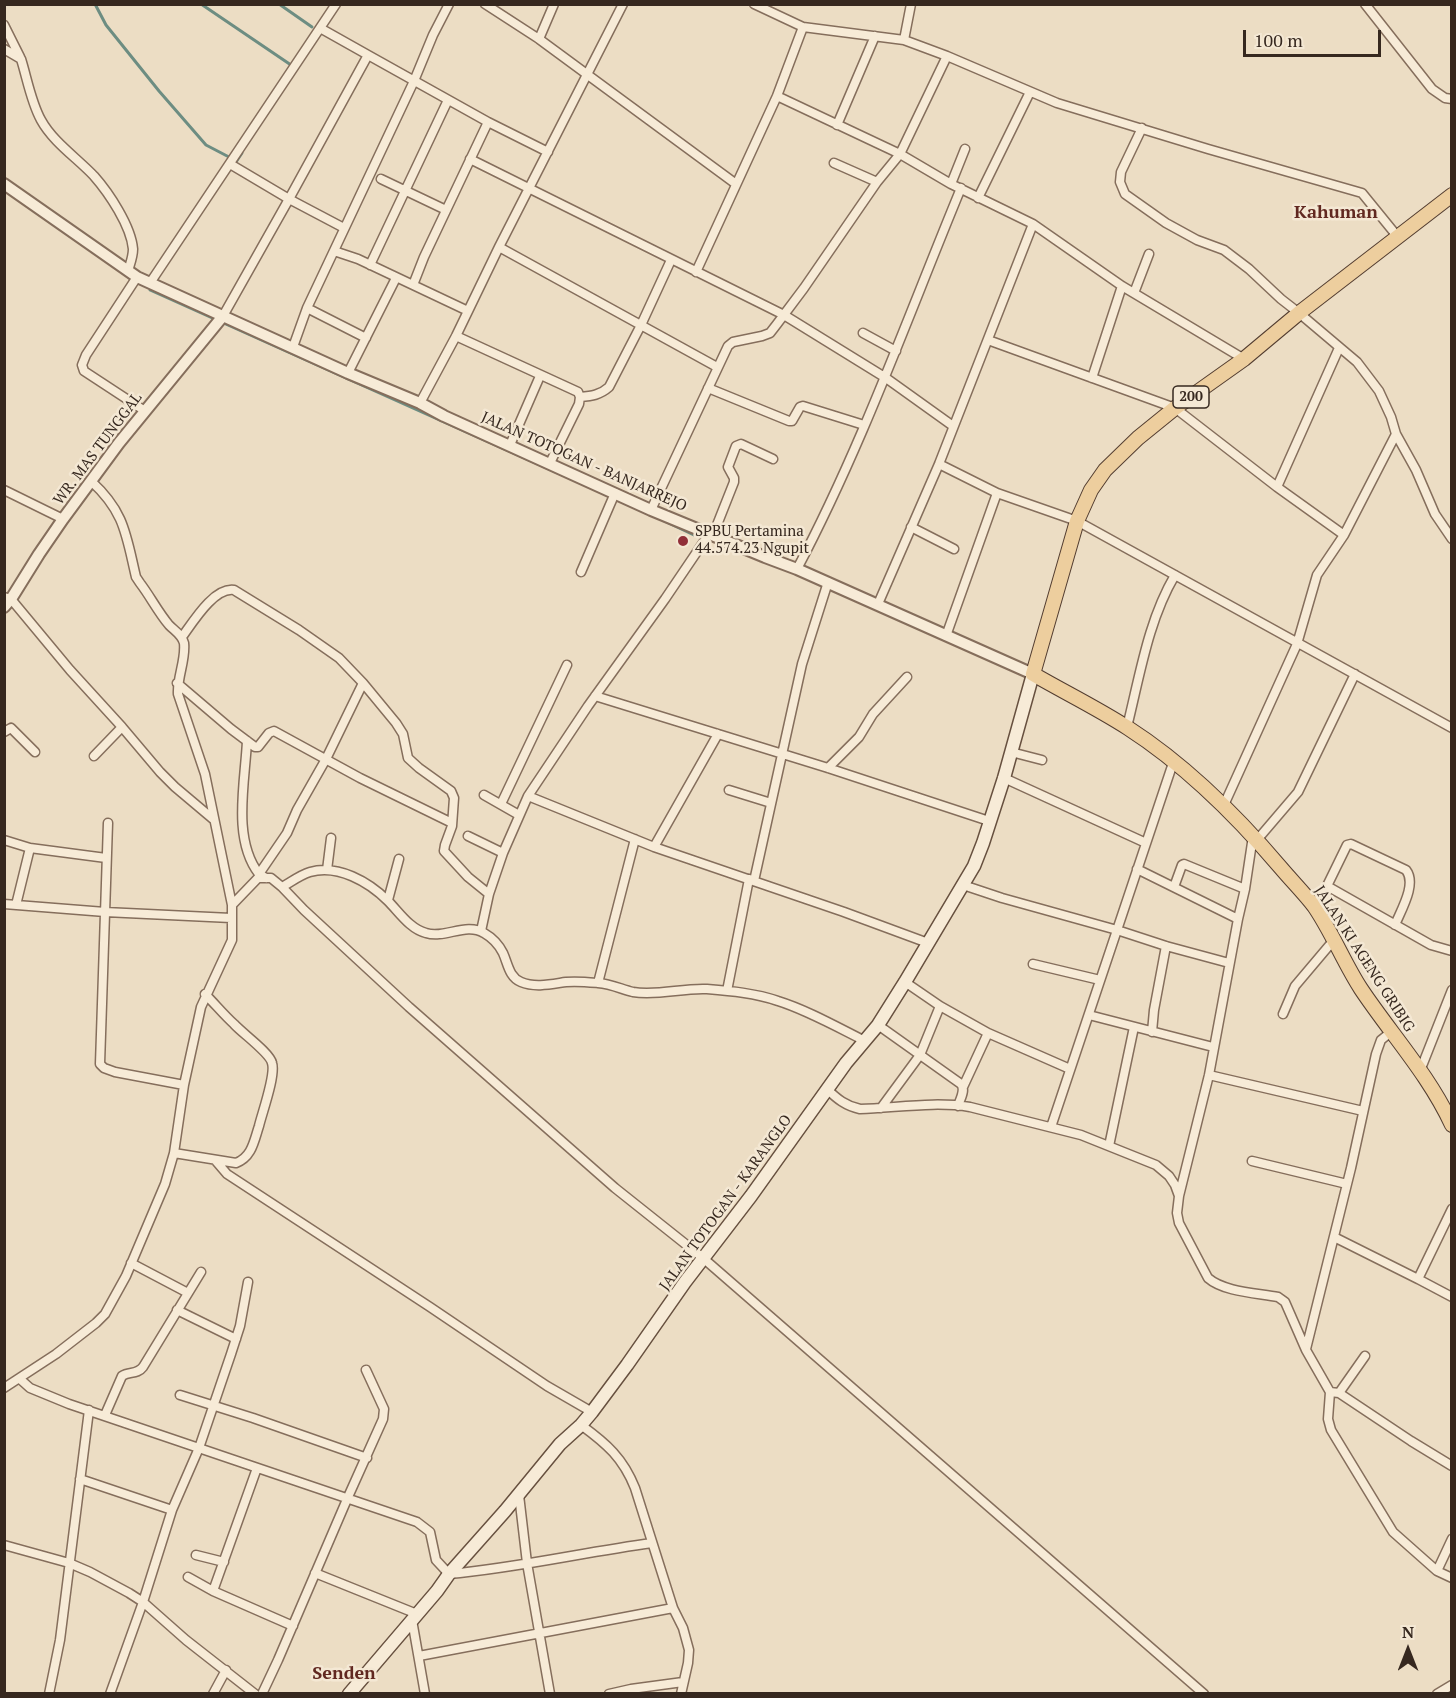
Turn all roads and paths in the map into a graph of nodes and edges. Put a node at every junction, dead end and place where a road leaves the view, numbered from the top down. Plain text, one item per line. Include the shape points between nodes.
1 (336, 4) edge
2 (449, 4) edge
3 (485, 4) edge
4 (554, 4) edge
5 (623, 4) edge
6 (754, 4) edge
7 (911, 4) edge
8 (1365, 4) edge
9 (4, 25) edge
10 (803, 27) junction
11 (320, 28) junction
12 (875, 36) junction
13 (538, 39) junction
14 (904, 40) junction
15 (4, 49) edge
16 (368, 55) junction
17 (947, 56) junction
18 (21, 59) junction
19 (587, 75) junction
20 (414, 81) junction
21 (1030, 92) junction
22 (777, 96) junction
23 (1452, 99) edge
24 (448, 100) junction
25 (488, 122) junction
26 (837, 125) junction
27 (1142, 128) junction
28 (965, 148) dead end
29 (548, 152) junction
30 (900, 154) junction
31 (470, 159) junction
32 (834, 163) dead end
33 (230, 164) junction
34 (381, 179) dead end
35 (877, 182) junction
36 (4, 184) edge
37 (736, 184) junction
38 (951, 184) junction
39 (530, 188) junction
40 (960, 188) junction
41 (405, 191) junction
42 (1452, 195) edge
43 (978, 198) junction
44 (290, 199) junction
45 (446, 210) junction
46 (1033, 224) junction
47 (344, 228) junction
48 (1397, 236) junction
49 (499, 247) junction
50 (334, 251) junction
51 (1149, 254) dead end
52 (671, 260) junction
53 (370, 265) junction
54 (696, 272) junction
55 (132, 274) junction
56 (396, 278) junction
57 (150, 283) junction
58 (413, 285) junction
59 (1122, 286) junction
60 (1134, 293) junction
61 (307, 308) junction
62 (468, 310) junction
63 (1299, 313) junction
64 (784, 315) junction
65 (223, 316) junction
66 (641, 326) junction
67 (863, 333) dead end
68 (456, 336) junction
69 (366, 338) junction
70 (988, 340) junction
71 (292, 347) junction
72 (1339, 348) junction
73 (896, 351) junction
74 (1244, 359) junction
75 (717, 367) junction
76 (348, 373) junction
77 (540, 376) junction
78 (886, 378) junction
79 (1092, 378) junction
80 (708, 388) junction
81 (580, 397) junction
82 (420, 403) junction
83 (1175, 408) junction
84 (145, 411) junction
85 (864, 425) junction
86 (953, 426) junction
87 (1396, 434) junction
88 (510, 445) junction
89 (773, 459) dead end
90 (550, 463) junction
91 (939, 464) junction
92 (91, 481) junction
93 (1277, 487) junction
94 (4, 490) edge
95 (615, 493) junction
96 (997, 494) junction
97 (651, 510) junction
98 (63, 519) junction
99 (1077, 521) junction
100 (911, 527) junction
101 (711, 534) junction
102 (1344, 535) junction
103 (1452, 539) edge
104 (954, 549) dead end
105 (798, 569) junction
106 (582, 572) dead end
107 (1175, 574) junction
108 (828, 582) junction
109 (7, 601) edge
110 (878, 604) junction
111 (946, 636) junction
112 (182, 637) junction
113 (1297, 644) junction
114 (567, 665) dead end
115 (1033, 674) junction
116 (1355, 674) junction
117 (907, 677) dead end
118 (177, 683) junction
119 (363, 683) junction
120 (596, 696) junction
121 (122, 727) junction
122 (1127, 727) junction
123 (1452, 728) edge
124 (4, 732) edge
125 (718, 734) junction
126 (247, 741) junction
127 (35, 752) dead end
128 (1011, 752) junction
129 (782, 753) junction
130 (93, 756) dead end
131 (326, 759) junction
132 (1042, 760) dead end
133 (1174, 760) junction
134 (828, 768) junction
135 (1004, 778) junction
136 (729, 790) dead end
137 (484, 795) dead end
138 (528, 796) junction
139 (771, 803) junction
140 (501, 804) junction
141 (1224, 805) junction
142 (519, 815) junction
143 (213, 819) junction
144 (989, 821) junction
145 (453, 823) junction
146 (108, 824) dead end
147 (468, 836) dead end
148 (331, 838) dead end
149 (1255, 838) junction
150 (635, 839) junction
151 (4, 840) edge
152 (1146, 843) junction
153 (654, 847) junction
154 (30, 848) junction
155 (503, 853) junction
156 (106, 858) junction
157 (399, 859) dead end
158 (1137, 869) junction
159 (327, 870) junction
160 (263, 876) junction
161 (751, 880) junction
162 (963, 885) junction
163 (1327, 886) junction
164 (282, 887) junction
165 (1174, 887) junction
166 (1245, 890) junction
167 (489, 894) junction
168 (387, 900) junction
169 (4, 904) edge
170 (16, 905) junction
171 (232, 905) junction
172 (1314, 906) junction
173 (105, 912) junction
174 (231, 918) junction
175 (1238, 919) junction
176 (1395, 925) junction
177 (1117, 930) junction
178 (481, 932) junction
179 (1333, 941) junction
180 (928, 943) junction
181 (1166, 946) junction
182 (1452, 951) edge
183 (1229, 963) junction
184 (1033, 964) dead end
185 (1100, 980) junction
186 (905, 982) junction
187 (598, 983) junction
188 (1452, 990) edge
189 (727, 991) junction
190 (205, 994) junction
191 (940, 1006) junction
192 (1447, 1013) edge
193 (1283, 1014) dead end
194 (1089, 1015) junction
195 (878, 1025) junction
196 (1134, 1027) junction
197 (1152, 1032) junction
198 (1391, 1032) junction
199 (988, 1033) junction
200 (865, 1041) junction
201 (1213, 1047) junction
202 (920, 1055) junction
203 (1070, 1069) junction
204 (1420, 1071) junction
205 (1209, 1075) junction
206 (184, 1084) junction
207 (963, 1086) junction
208 (827, 1089) junction
209 (958, 1106) junction
210 (881, 1108) junction
211 (1363, 1111) junction
212 (1452, 1125) edge
213 (1051, 1127) junction
214 (1109, 1146) junction
215 (174, 1153) junction
216 (215, 1160) junction
217 (1252, 1161) dead end
218 (1347, 1184) junction
219 (1179, 1196) junction
220 (1452, 1209) edge
221 (1334, 1237) junction
222 (703, 1258) junction
223 (131, 1263) junction
224 (201, 1272) dead end
225 (1418, 1279) junction
226 (249, 1282) dead end
227 (188, 1293) junction
228 (1452, 1297) edge
229 (177, 1310) junction
230 (236, 1339) junction
231 (1305, 1350) junction
232 (1365, 1356) dead end
233 (366, 1370) dead end
234 (20, 1379) junction
235 (4, 1388) edge
236 (1335, 1392) junction
237 (180, 1395) dead end
238 (213, 1406) junction
239 (89, 1410) junction
240 (105, 1415) junction
241 (587, 1418) junction
242 (199, 1448) junction
243 (367, 1458) junction
244 (1452, 1466) edge
245 (257, 1468) junction
246 (80, 1479) junction
247 (519, 1495) junction
248 (348, 1497) junction
249 (172, 1510) junction
250 (1452, 1539) edge
251 (652, 1543) junction
252 (4, 1545) edge
253 (196, 1555) dead end
254 (224, 1562) junction
255 (69, 1563) junction
256 (526, 1563) junction
257 (1437, 1571) junction
258 (315, 1573) junction
259 (449, 1574) junction
260 (188, 1577) dead end
261 (1452, 1578) edge
262 (213, 1592) junction
263 (143, 1602) junction
264 (673, 1608) junction
265 (414, 1617) junction
266 (292, 1626) junction
267 (539, 1634) junction
268 (419, 1656) junction
269 (226, 1670) junction
270 (684, 1682) junction
271 (1452, 1685) edge
272 (619, 1692) edge
273 (254, 1693) edge
274 (49, 1694) edge
275 (110, 1694) edge
276 (213, 1694) edge
277 (262, 1694) edge
278 (349, 1694) edge
279 (425, 1694) edge
280 (550, 1694) edge
281 (609, 1694) edge
282 (681, 1694) edge
283 (1204, 1694) edge
284 (1437, 1694) edge

1 - 11 street
2 - 20 street
3 - 13 street
4 - 13 street
5 - 19 street
6 - 10 street
7 - 14 street
8 - 23 street via 1432,89
9 - 18 street
10 - 12 street
10 - 22 street
11 - 16 street
11 - 33 street
12 - 14 street
12 - 26 street
13 - 19 street
14 - 17 street
15 - 18 street
16 - 20 street
16 - 44 street
17 - 21 street
17 - 30 street
18 - 55 street via 41,121 94,177 123,220 133,249
19 - 29 street
19 - 37 street
20 - 24 street
20 - 47 street
21 - 27 street
21 - 43 street
22 - 26 street
22 - 37 street
24 - 25 street
24 - 41 street
25 - 29 street
25 - 31 street
26 - 30 street
27 - 48 street via 1362,193
27 - 63 street via 1121,172 1125,194 1176,229 1224,250
28 - 38 street
29 - 39 street
30 - 35 street
30 - 38 street
31 - 39 street
31 - 45 street
32 - 35 street
33 - 44 street
33 - 57 street
34 - 41 street
35 - 64 street via 808,291
36 - 55 street, JALAN TOTOGAN - BANJARREJO
37 - 54 street
38 - 40 street
39 - 49 street
39 - 52 street
40 - 43 street
40 - 73 street
41 - 45 street
41 - 53 street
42 - 48 main road, 200
43 - 46 street
44 - 47 street
44 - 65 street
45 - 58 street
46 - 59 street
46 - 70 street
47 - 50 street
48 - 63 main road, 200
49 - 62 street
49 - 66 street
50 - 53 street
50 - 61 street
51 - 60 street
52 - 54 street
52 - 66 street
53 - 56 street
54 - 64 street
55 - 57 street, JALAN TOTOGAN - BANJARREJO
55 - 84 street via 81,365 84,371
56 - 58 street
56 - 69 street
57 - 65 street, JALAN TOTOGAN - BANJARREJO
58 - 62 street
59 - 60 street
59 - 79 street
60 - 74 street
61 - 69 street
61 - 71 street
62 - 68 street
63 - 72 street
63 - 74 main road, 200
64 - 75 street via 770,333 733,342
64 - 78 street
65 - 71 street, JALAN TOTOGAN - BANJARREJO
65 - 84 street, WR. MAS TUNGGAL
66 - 75 street
66 - 81 street via 609,387 602,393
67 - 73 street
68 - 77 street
68 - 82 street
69 - 76 street
70 - 79 street
70 - 86 street
71 - 76 street, JALAN TOTOGAN - BANJARREJO
72 - 87 street via 1379,391
72 - 93 street
73 - 78 street
74 - 83 main road, 200
75 - 80 street
76 - 82 street, JALAN TOTOGAN - BANJARREJO
77 - 81 street via 578,392
77 - 88 street
78 - 85 street
78 - 86 street
79 - 83 street
80 - 85 street via 789,421 803,406
80 - 97 street
81 - 90 street
82 - 88 street, JALAN TOTOGAN - BANJARREJO
83 - 93 street
83 - 99 main road, 200 via 1105,470
84 - 92 street, WR. MAS TUNGGAL
85 - 105 street
86 - 91 street
87 - 102 street
87 - 103 street via 1435,514
88 - 90 street, JALAN TOTOGAN - BANJARREJO
89 - 101 street via 741,444 736,446 728,467 734,482
90 - 95 street, JALAN TOTOGAN - BANJARREJO
91 - 96 street
91 - 100 street
92 - 98 street, WR. MAS TUNGGAL
92 - 112 street via 104,493 126,531 136,577
93 - 102 street
94 - 98 street
95 - 97 street, JALAN TOTOGAN - BANJARREJO
95 - 106 street
96 - 99 street
96 - 111 street
97 - 101 street, JALAN TOTOGAN - BANJARREJO
98 - 109 street, WR. MAS TUNGGAL
99 - 107 street
99 - 115 main road, 200
100 - 104 street
100 - 110 street
101 - 105 street, JALAN TOTOGAN - BANJARREJO
101 - 120 street
102 - 113 street via 1317,575
105 - 108 street, JALAN TOTOGAN - BANJARREJO
107 - 113 street
107 - 122 street via 1155,617
108 - 110 street, JALAN TOTOGAN - BANJARREJO
108 - 129 street via 802,664
109 - 121 street
110 - 111 street, JALAN TOTOGAN - BANJARREJO
111 - 115 street, JALAN TOTOGAN - BANJARREJO
112 - 118 street
112 - 119 street via 214,596 234,590 317,642
113 - 116 street
113 - 141 street
114 - 140 street
115 - 122 main road, JALAN KI AGENG GRIBIG
115 - 128 main road, JALAN TOTOGAN - KARANGLO
116 - 123 street
116 - 149 street via 1298,792
117 - 134 street via 873,714 859,737
118 - 126 street
118 - 143 street via 183,713 205,774
119 - 131 street
119 - 145 street via 403,734 408,758 451,791
120 - 125 street
120 - 138 street
121 - 130 street
121 - 143 street via 175,787
122 - 133 main road, JALAN KI AGENG GRIBIG
124 - 127 street via 11,728
125 - 129 street
125 - 153 street
126 - 131 street via 258,747 274,731
126 - 160 street via 244,839 249,859
128 - 132 street
128 - 135 main road, JALAN TOTOGAN - KARANGLO
129 - 134 street
129 - 139 street
131 - 145 street
131 - 160 street
133 - 141 main road, JALAN KI AGENG GRIBIG
133 - 152 street
134 - 144 street
135 - 144 main road, JALAN TOTOGAN - KARANGLO
135 - 152 street
136 - 139 street
137 - 140 street
138 - 142 street
138 - 150 street
139 - 161 street
140 - 142 street
141 - 149 main road, JALAN KI AGENG GRIBIG
142 - 155 street
143 - 171 street
144 - 162 main road, JALAN TOTOGAN - KARANGLO
145 - 167 street via 444,851
146 - 156 street
147 - 155 street
148 - 159 street
149 - 166 street
149 - 172 main road, JALAN KI AGENG GRIBIG
150 - 153 street
150 - 187 street
151 - 154 street
152 - 158 street
153 - 161 street
154 - 156 street
154 - 170 street
155 - 167 street
156 - 173 street
157 - 168 street
158 - 165 street
158 - 177 street
159 - 164 street via 308,872
159 - 168 street via 355,878
160 - 164 street
160 - 171 street
161 - 180 street
161 - 189 street
162 - 177 street
162 - 180 main road, JALAN TOTOGAN - KARANGLO
163 - 172 street
163 - 176 street
163 - 176 street via 1351,844 1406,870 1411,882
164 - 222 street via 409,1007 615,1188
165 - 166 street via 1184,864
165 - 175 street
166 - 175 street
167 - 178 street
168 - 178 street via 426,933
169 - 170 street
170 - 173 street
171 - 174 street
172 - 179 main road, JALAN KI AGENG GRIBIG
173 - 174 street
173 - 206 street via 100,1064 115,1072
174 - 190 street via 232,940
175 - 183 street
176 - 182 street via 1431,945
177 - 181 street
177 - 185 street
178 - 187 street via 496,943 510,972 524,984
179 - 193 street via 1290,993
179 - 198 main road, JALAN KI AGENG GRIBIG
180 - 186 main road, JALAN TOTOGAN - KARANGLO
181 - 183 street
181 - 197 street
183 - 201 street
184 - 185 street
185 - 194 street
186 - 191 street
186 - 195 main road, JALAN TOTOGAN - KARANGLO
187 - 189 street via 633,992
188 - 192 street
189 - 200 street via 778,1001
190 - 206 street
190 - 216 street via 267,1055 273,1066 247,1156 236,1163
191 - 199 street
191 - 202 street
192 - 204 street
194 - 196 street
194 - 203 street
195 - 200 main road, JALAN TOTOGAN - KARANGLO
195 - 202 street
196 - 197 street
196 - 214 street
197 - 201 street
198 - 204 main road, JALAN KI AGENG GRIBIG
198 - 211 street via 1381,1040 1376,1053
199 - 203 street
199 - 207 street
200 - 208 main road, JALAN TOTOGAN - KARANGLO
201 - 205 street
202 - 207 street
202 - 210 street
203 - 213 street
204 - 212 main road, JALAN KI AGENG GRIBIG
205 - 211 street
205 - 219 street
206 - 215 street
207 - 209 street
208 - 210 street via 853,1108
208 - 222 main road, JALAN TOTOGAN - KARANGLO
209 - 210 street
209 - 213 street
211 - 218 street
213 - 214 street
214 - 219 street via 1156,1165 1169,1176
215 - 216 street
215 - 223 street
216 - 241 street via 227,1174 547,1386
217 - 218 street
218 - 221 street
219 - 231 street via 1179,1223 1208,1278 1223,1287 1278,1297 1285,1302
220 - 225 street
221 - 225 street
221 - 231 street
222 - 241 main road, JALAN TOTOGAN - KARANGLO
222 - 283 street
223 - 227 street
223 - 234 street via 105,1314
224 - 227 street
225 - 228 street
226 - 230 street
227 - 229 street
229 - 230 street
229 - 240 street via 143,1367 122,1376
230 - 238 street
231 - 236 street
232 - 236 street
233 - 243 street via 385,1414
234 - 235 street
234 - 239 street via 30,1388
236 - 244 street
236 - 257 street via 1328,1419 1331,1430 1393,1532
237 - 238 street
238 - 242 street
238 - 243 street
239 - 240 street
239 - 246 street
240 - 242 street
241 - 247 main road, JALAN TOTOGAN - KARANGLO via 560,1444
241 - 251 street via 626,1467
242 - 245 street
242 - 249 street
243 - 248 street
245 - 248 street
245 - 254 street
246 - 249 street
246 - 255 street
247 - 256 street
247 - 259 main road, JALAN TOTOGAN - KARANGLO
248 - 258 street
248 - 259 street via 425,1526 436,1560
249 - 263 street
250 - 257 street
251 - 256 street
251 - 264 street
252 - 255 street
253 - 254 street
254 - 262 street
255 - 263 street
255 - 274 street
256 - 259 street
256 - 267 street
257 - 261 street
258 - 265 street
258 - 266 street
259 - 265 main road, JALAN TOTOGAN - KARANGLO
260 - 262 street
262 - 266 street
263 - 269 street
263 - 275 street
264 - 267 street
264 - 270 street via 689,1650
265 - 268 street
265 - 278 main road, JALAN TOTOGAN - KARANGLO
266 - 277 street
267 - 268 street
267 - 280 street
268 - 279 street
269 - 273 street
269 - 276 street
270 - 272 street
270 - 282 street
271 - 284 street
272 - 281 street

